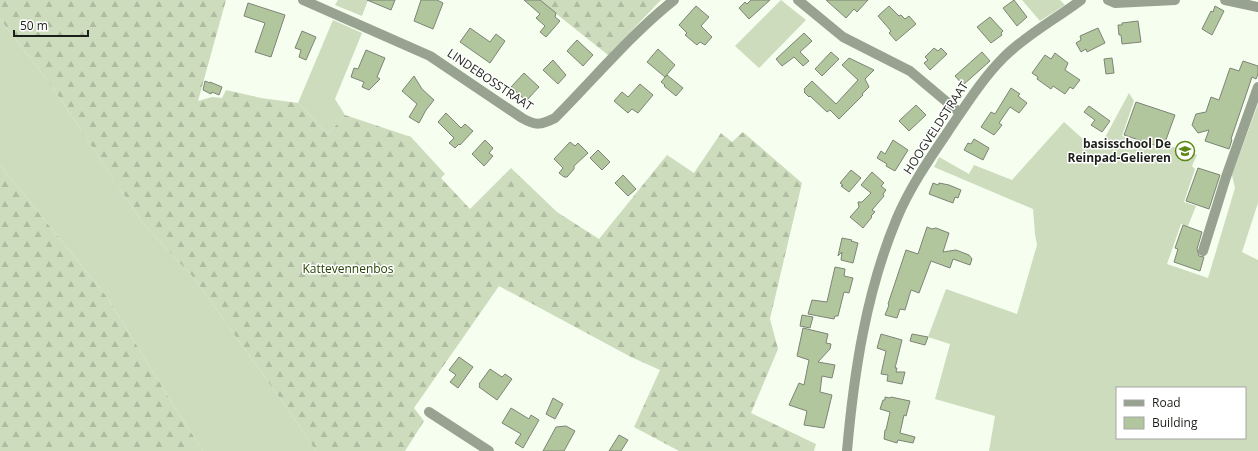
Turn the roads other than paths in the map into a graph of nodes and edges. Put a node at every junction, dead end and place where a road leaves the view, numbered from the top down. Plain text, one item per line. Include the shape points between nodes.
1 (303, 0) edge
2 (674, 0) edge
3 (798, 0) edge
4 (1081, 0) edge
5 (1108, 0) edge
6 (1175, 0) edge
7 (1225, 0) edge
8 (1258, 7) edge
9 (1258, 87) edge
10 (960, 113) junction
11 (1203, 251) dead end
12 (429, 412) dead end
13 (489, 451) edge
14 (847, 451) edge

1 - 2 street, LINDEBOSSTRAAT via 430,56 522,118 532,124 543,124 555,118 618,52
3 - 10 street via 843,37 910,72
4 - 10 street, HOOGVELDSTRAAT via 1004,57
5 - 6 street via 1115,3
7 - 8 street
9 - 11 street
10 - 14 street, HOOGVELDSTRAAT via 924,165 897,217 883,255 872,289 858,362
12 - 13 street

